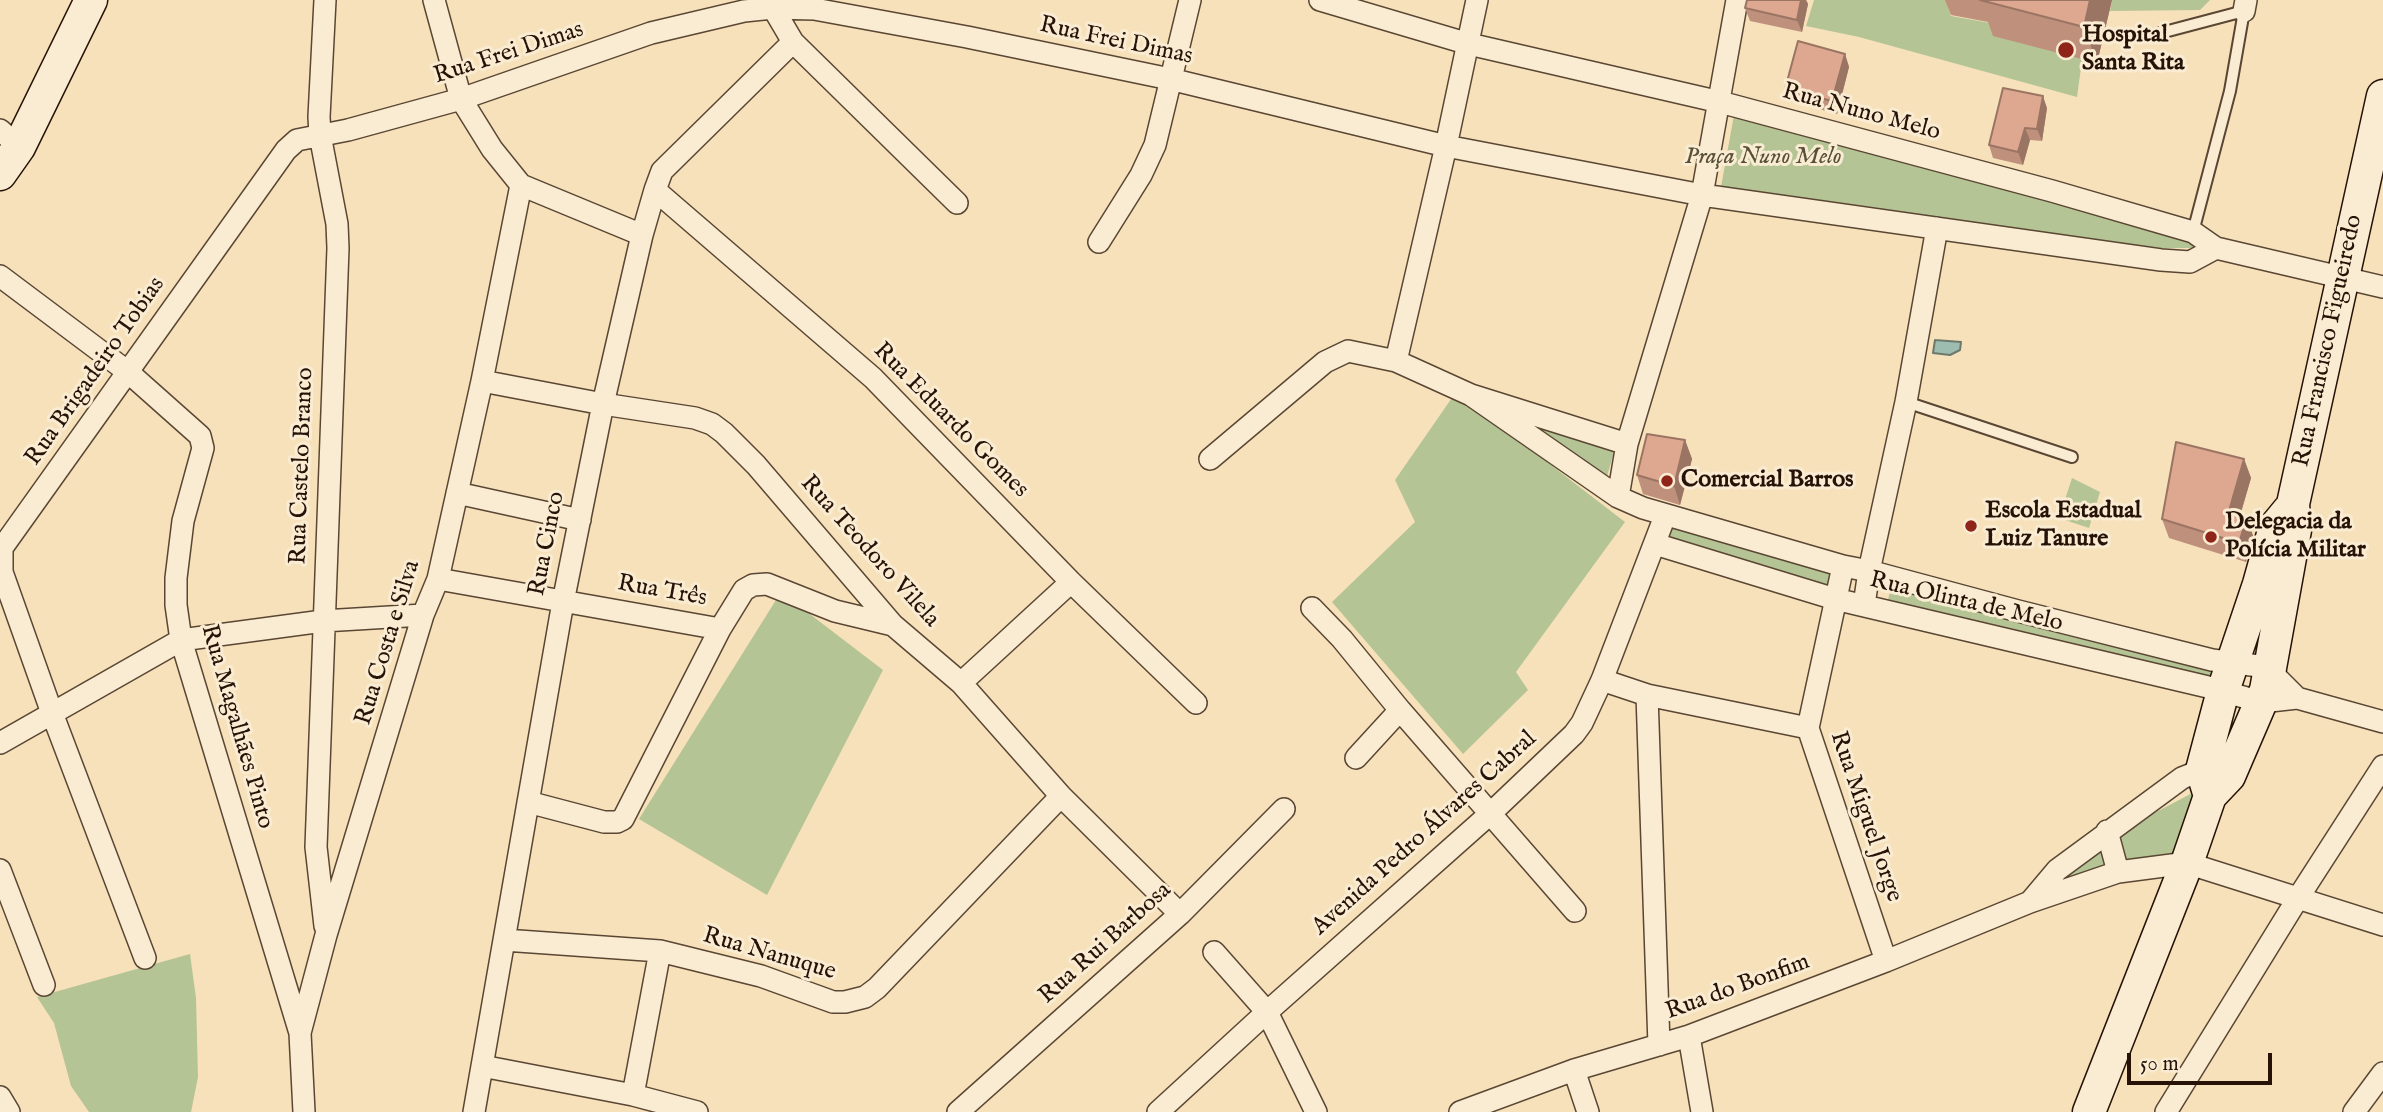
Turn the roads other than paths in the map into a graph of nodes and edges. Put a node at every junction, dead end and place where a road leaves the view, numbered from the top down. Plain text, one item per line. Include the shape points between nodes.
1 (91, 0) edge
2 (325, 0) edge
3 (434, 0) edge
4 (1190, 0) edge
5 (1320, 0) edge
6 (1478, 0) edge
7 (1737, 0) edge
8 (814, 5) edge
9 (2245, 5) edge
10 (773, 8) junction
11 (2153, 35) dead end
12 (793, 42) junction
13 (1469, 44) junction
14 (1170, 79) junction
15 (2383, 96) edge
16 (461, 99) junction
17 (1720, 102) junction
18 (320, 135) junction
19 (9, 138) edge
20 (1446, 146) junction
21 (0, 174) edge
22 (521, 185) junction
23 (654, 190) junction
24 (1702, 195) junction
25 (957, 203) dead end
26 (1937, 228) junction
27 (2193, 232) junction
28 (642, 235) junction
29 (1099, 242) dead end
30 (2216, 248) junction
31 (0, 276) edge
32 (2344, 277) junction
33 (2383, 287) edge
34 (1396, 361) junction
35 (128, 372) junction
36 (482, 381) junction
37 (1471, 395) junction
38 (1906, 402) junction
39 (603, 404) junction
40 (1627, 444) junction
41 (2072, 457) dead end
42 (1210, 459) dead end
43 (457, 493) junction
44 (1618, 497) junction
45 (2293, 504) junction
46 (1665, 516) junction
47 (580, 520) junction
48 (1655, 544) junction
49 (1843, 566) junction
50 (1869, 571) junction
51 (438, 579) junction
52 (1071, 582) junction
53 (1835, 599) junction
54 (563, 602) junction
55 (1864, 605) junction
56 (1311, 608) dead end
57 (424, 615) junction
58 (323, 621) junction
59 (893, 625) junction
60 (720, 629) junction
61 (181, 640) junction
62 (2235, 662) junction
63 (2270, 671) junction
64 (1602, 680) junction
65 (961, 683) junction
66 (2223, 691) junction
67 (1647, 695) junction
68 (2297, 698) junction
69 (2261, 702) junction
70 (1196, 703) dead end
71 (1400, 710) junction
72 (52, 713) junction
73 (2383, 722) edge
74 (1808, 729) junction
75 (0, 743) edge
76 (1356, 758) dead end
77 (2383, 766) edge
78 (2214, 781) junction
79 (1061, 796) junction
80 (528, 802) junction
81 (1284, 808) dead end
82 (1491, 813) junction
83 (2107, 831) junction
84 (354, 846) junction
85 (316, 847) junction
86 (2187, 863) junction
87 (0, 870) edge
88 (2118, 872) junction
89 (2298, 898) junction
90 (2030, 902) junction
91 (1575, 911) dead end
92 (1180, 914) junction
93 (2383, 925) edge
94 (326, 935) junction
95 (504, 940) junction
96 (660, 951) junction
97 (1214, 953) dead end
98 (145, 958) dead end
99 (1886, 961) junction
100 (44, 985) dead end
101 (1267, 1012) junction
102 (300, 1033) junction
103 (1689, 1036) junction
104 (1659, 1045) junction
105 (482, 1066) junction
106 (1574, 1070) junction
107 (2383, 1073) edge
108 (633, 1096) junction
109 (0, 1097) edge
110 (9, 1112) edge
111 (304, 1112) edge
112 (474, 1112) edge
113 (697, 1112) edge
114 (958, 1112) edge
115 (1158, 1112) edge
116 (1316, 1112) edge
117 (1460, 1112) edge
118 (1588, 1112) edge
119 (1702, 1112) edge
120 (2090, 1112) edge
121 (2166, 1112) edge
122 (2354, 1112) edge

1 - 19 street
2 - 18 street, Rua Castelo Branco
3 - 16 street
4 - 14 street
5 - 13 street, Rua Nuno Melo
6 - 13 street
7 - 17 street
8 - 10 street, Rua Frei Dimas
8 - 14 street, Rua Frei Dimas
9 - 11 lane
9 - 27 lane via 2230,91
10 - 12 street
10 - 16 street, Rua Frei Dimas via 651,33
12 - 23 street, Rua Cinco via 662,172
12 - 25 street
13 - 17 street, Rua Nuno Melo
13 - 20 street
14 - 20 street, Rua Frei Dimas
14 - 29 street via 1156,145
15 - 32 street, Rua Francisco Figueiredo
16 - 18 street, Rua Frei Dimas
16 - 22 street
17 - 24 street
17 - 27 street, Rua Nuno Melo
18 - 35 street, Rua Brigadeiro Tobias via 285,150
18 - 58 street, Rua Castelo Branco via 338,248
19 - 21 street
20 - 24 street, Rua Frei Dimas
20 - 34 street
22 - 28 street
22 - 36 street, Rua Costa e Silva
23 - 28 street, Rua Cinco
23 - 52 street, Rua Eduardo Gomes via 873,378
24 - 26 street
24 - 40 street
26 - 30 street via 2161,260 2190,262
26 - 38 street
27 - 30 street, Rua Nuno Melo
28 - 39 street, Rua Cinco
30 - 32 street, Rua Nuno Melo
31 - 35 street, Rua Magalhães Pinto
32 - 33 street, Rua Nuno Melo
32 - 45 street, Rua Francisco Figueiredo
34 - 37 street, Rua Olinta de Melo
34 - 42 street, Rua Olinta de Melo via 1348,351 1336,356
35 - 61 street, Rua Magalhães Pinto via 200,436 203,448 183,521 176,578
35 - 72 street, Rua Brigadeiro Tobias via 2,548 2,572
36 - 39 street, Rua Teodoro Vilela
36 - 43 street, Rua Costa e Silva
37 - 40 street, Rua Olinta de Melo
37 - 44 street, Rua Olinta de Melo
38 - 41 lane
38 - 50 street
39 - 47 street, Rua Cinco
39 - 59 street, Rua Teodoro Vilela via 695,418 724,433
40 - 44 street
43 - 47 street
43 - 51 street, Rua Costa e Silva
44 - 46 street, Rua Olinta de Melo
45 - 62 street, Rua Francisco Figueiredo via 2275,527
45 - 63 street, Rua Francisco Figueiredo via 2295,530
46 - 48 street
46 - 49 street, Rua Olinta de Melo
47 - 54 street, Rua Cinco
48 - 53 street, Rua Olinta de Melo
48 - 64 street, Avenida Pedro Álvares Cabral
49 - 50 street, Rua Olinta de Melo
49 - 53 street, Rua Miguel Jorge
50 - 55 street
50 - 62 street, Rua Olinta de Melo via 2212,660
51 - 54 street, Rua Três
51 - 57 street, Rua Costa e Silva
52 - 65 street
52 - 70 street, Rua Eduardo Gomes
53 - 55 street, Rua Olinta de Melo
53 - 74 street, Rua Miguel Jorge
54 - 60 street, Rua Três
54 - 80 street, Rua Cinco
55 - 66 street, Rua Olinta de Melo
56 - 71 street
57 - 58 street
57 - 84 street, Rua Costa e Silva
58 - 61 street
58 - 85 street, Rua Castelo Branco
59 - 60 street, Rua Três via 835,611 766,584 753,584 744,590
59 - 65 street, Rua Teodoro Vilela
60 - 80 street via 623,819 604,822
61 - 72 street
61 - 102 street, Rua Magalhães Pinto
62 - 63 street, Rua Olinta de Melo
62 - 66 street, Rua Francisco Figueiredo
63 - 68 street, Rua Olinta de Melo
63 - 69 street, Rua Francisco Figueiredo
64 - 67 street
64 - 82 street, Avenida Pedro Álvares Cabral via 1574,734
65 - 79 street, Rua Teodoro Vilela
66 - 69 street, Rua Olinta de Melo
66 - 78 street, Rua Francisco Figueiredo
67 - 74 street
67 - 104 street
68 - 69 street, Rua Olinta de Melo
68 - 73 street, Rua Olinta de Melo
69 - 78 street, Rua Francisco Figueiredo
71 - 76 street
71 - 82 street
72 - 75 street
72 - 98 street, Rua Brigadeiro Tobias
74 - 99 street, Rua Miguel Jorge
77 - 89 street
78 - 83 street, Rua do Bonfim via 2182,778
78 - 86 street, Rua Francisco Figueiredo
79 - 92 street, Rua Teodoro Vilela
79 - 96 street, Rua Nanuque via 865,996 833,1002 761,976
80 - 95 street, Rua Cinco
81 - 92 street, Rua Rui Barbosa
82 - 91 street
82 - 101 street, Avenida Pedro Álvares Cabral
83 - 88 street
83 - 90 street, Rua do Bonfim via 2057,870
84 - 85 street
84 - 94 street, Rua Costa e Silva
85 - 94 street, Rua Castelo Branco
86 - 88 street, Rua do Bonfim
86 - 89 street
86 - 120 street, Rua Francisco Figueiredo
87 - 100 street
88 - 90 street, Rua do Bonfim
89 - 93 street
89 - 121 street
90 - 99 street, Rua do Bonfim
92 - 114 street, Rua Rui Barbosa
94 - 102 street, Rua Costa e Silva
95 - 96 street, Rua Nanuque
95 - 105 street, Rua Cinco
96 - 108 street
97 - 101 street
99 - 103 street, Rua do Bonfim
101 - 115 street, Avenida Pedro Álvares Cabral
101 - 116 street
102 - 111 street, Rua Costa e Silva
103 - 104 street, Rua do Bonfim
103 - 119 street
104 - 106 street, Rua do Bonfim
105 - 108 street
105 - 112 street, Rua Cinco
106 - 117 street, Rua do Bonfim
106 - 118 street
107 - 122 street
108 - 113 street
109 - 110 street

